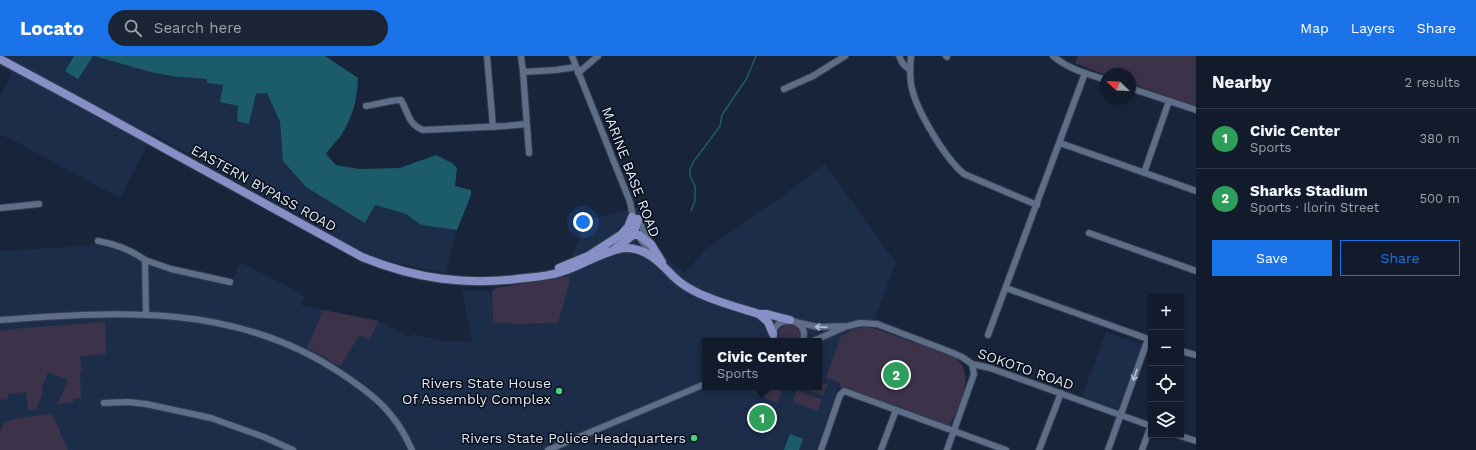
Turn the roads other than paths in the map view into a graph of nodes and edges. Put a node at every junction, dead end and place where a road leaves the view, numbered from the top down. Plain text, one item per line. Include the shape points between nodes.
1 (487, 56) edge
2 (521, 56) edge
3 (572, 56) edge
4 (598, 56) edge
5 (845, 56) edge
6 (899, 56) edge
7 (910, 56) edge
8 (1053, 56) edge
9 (0, 59) edge
10 (577, 70) junction
11 (910, 70) junction
12 (523, 72) junction
13 (1085, 73) junction
14 (1100, 78) edge
15 (784, 90) dead end
16 (1136, 90) edge
17 (1169, 101) junction
18 (366, 106) dead end
19 (1196, 110) edge
20 (526, 124) junction
21 (493, 127) junction
22 (1060, 143) junction
23 (529, 153) dead end
24 (1144, 173) junction
25 (1196, 191) edge
26 (39, 204) dead end
27 (1037, 205) junction
28 (0, 208) edge
29 (635, 227) junction
30 (1089, 233) dead end
31 (619, 236) junction
32 (98, 241) dead end
33 (651, 244) junction
34 (614, 250) junction
35 (655, 258) junction
36 (145, 260) junction
37 (667, 269) junction
38 (1196, 271) edge
39 (532, 277) junction
40 (230, 282) dead end
41 (1006, 288) junction
42 (759, 314) junction
43 (146, 315) junction
44 (0, 320) edge
45 (793, 321) junction
46 (848, 326) junction
47 (988, 335) dead end
48 (774, 338) edge
49 (803, 338) edge
50 (820, 338) edge
51 (1148, 338) edge
52 (1148, 344) edge
53 (1184, 351) edge
54 (1196, 355) edge
55 (972, 364) junction
56 (702, 385) edge
57 (1061, 393) junction
58 (104, 403) dead end
59 (896, 410) junction
60 (1120, 415) junction
61 (1148, 425) edge
62 (953, 431) junction
63 (1148, 434) edge
64 (1184, 437) edge
65 (1196, 441) edge
66 (293, 450) edge
67 (412, 450) edge
68 (548, 450) edge
69 (821, 450) edge
70 (881, 450) edge
71 (947, 450) edge
72 (1005, 450) edge
73 (1039, 450) edge
74 (1108, 450) edge
75 (1142, 450) edge

1 - 21 street
2 - 12 street
3 - 10 street, MARINE BASE ROAD
4 - 10 street
5 - 15 street
6 - 11 street
7 - 11 street
8 - 13 street via 1064,65
9 - 39 main road, EASTERN BYPASS ROAD via 362,257 403,272 441,280 483,282
10 - 12 street
10 - 29 street, MARINE BASE ROAD via 630,202
11 - 27 street via 915,97 934,136 957,168 964,174
12 - 20 street
13 - 14 street
13 - 22 street
16 - 17 street
17 - 19 street
17 - 24 street
18 - 21 street via 401,100 410,122 423,130
20 - 21 street
20 - 23 street
22 - 24 street
22 - 27 street
24 - 25 street
26 - 28 street
27 - 41 street
29 - 31 main road, EASTERN BYPASS ROAD
29 - 31 main road via 628,227
29 - 33 main road
29 - 33 street
29 - 34 main road
29 - 35 street, MARINE BASE ROAD
30 - 38 street
31 - 39 main road, EASTERN BYPASS ROAD via 583,258
32 - 36 street via 129,250
33 - 37 main road, MARINE BASE ROAD
34 - 35 main road, EASTERN BYPASS ROAD via 632,249
34 - 39 main road, EASTERN BYPASS ROAD via 553,275
35 - 37 main road, MARINE BASE ROAD
36 - 40 street via 171,269
36 - 43 street
37 - 42 main road, MARINE BASE ROAD via 684,285 708,298
41 - 47 street
41 - 51 street
42 - 45 main road, MARINE BASE ROAD
42 - 48 main road via 768,322
43 - 44 street via 99,314
43 - 67 street via 186,318 245,328 276,338 308,353 357,383 379,401 405,432
46 -> 45 street, SOKOTO ROAD via 818,327
45 - 48 street via 779,323 775,328
45 - 49 street via 802,328
46 - 50 street, SOKOTO ROAD
46 - 55 street, SOKOTO ROAD via 860,323 877,324 948,350
52 -> 60 street
53 - 54 street
55 - 57 street, SOKOTO ROAD
55 - 62 street via 974,374
56 - 68 street
57 - 60 street, SOKOTO ROAD
57 - 73 street
58 - 66 street via 146,404 211,418
59 - 62 street
59 - 69 street via 842,392
59 - 70 street
60 - 61 street, SOKOTO ROAD
60 - 74 street
62 - 71 street
62 - 72 street
63 - 75 street
64 - 65 street

